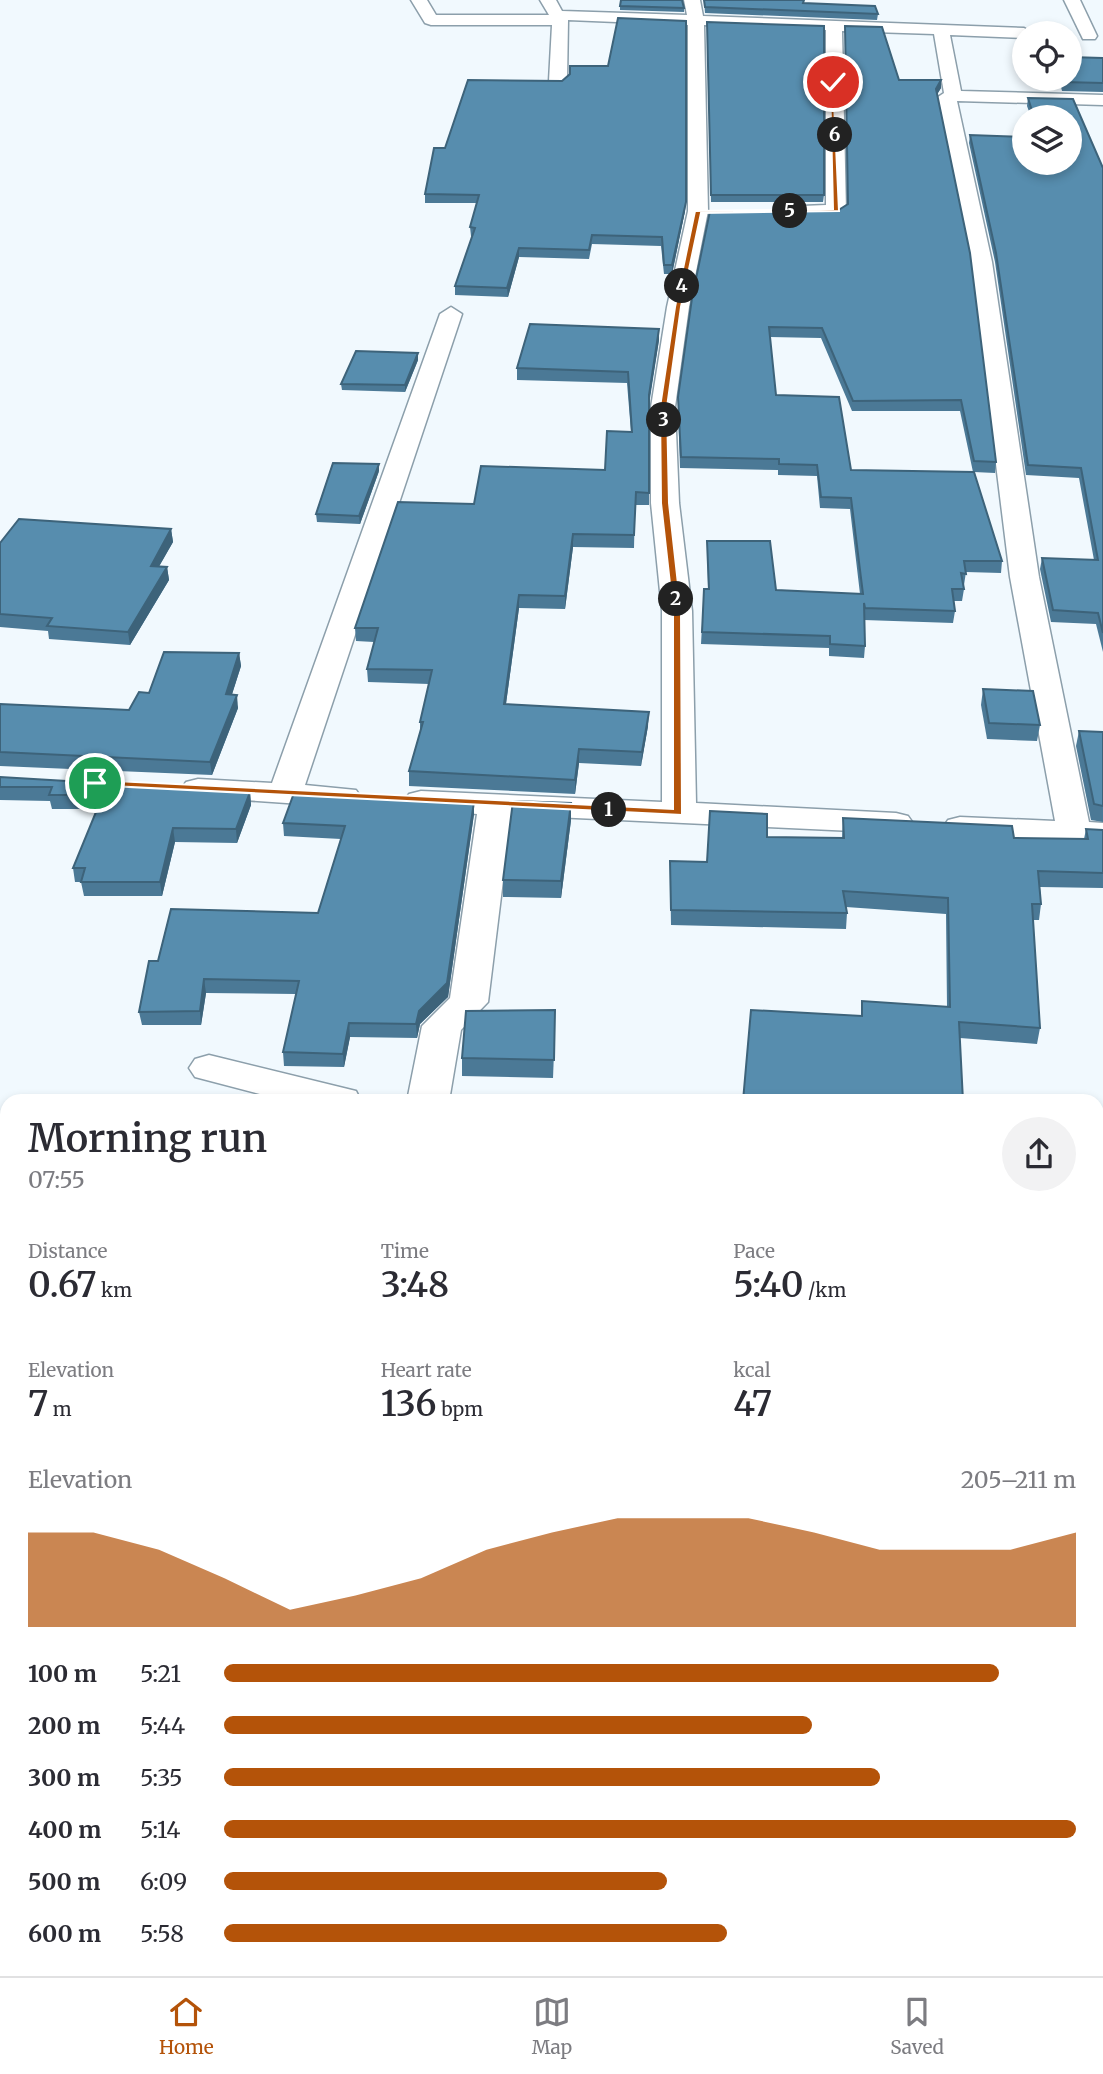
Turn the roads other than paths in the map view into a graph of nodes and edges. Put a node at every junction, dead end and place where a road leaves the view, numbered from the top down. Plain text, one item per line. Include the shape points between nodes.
1 (419, 0) edge
2 (548, 0) edge
3 (1072, 0) edge
4 (694, 11) edge
5 (978, 11) dead end
6 (559, 18) junction
7 (834, 27) junction
8 (941, 30) junction
9 (990, 32) junction
10 (1012, 33) edge
11 (1096, 37) edge
12 (558, 81) edge
13 (953, 96) junction
14 (1103, 100) edge
15 (767, 211) edge
16 (451, 314) dead end
17 (163, 787) edge
18 (285, 794) junction
19 (495, 805) junction
20 (678, 813) junction
21 (1089, 833) edge
22 (209, 1068) dead end
23 (313, 1094) edge
24 (429, 1094) edge

1 - 6 street via 431,19
2 - 6 street
3 - 11 street
4 - 6 street
4 - 7 street
4 - 20 street via 705,211 678,307 663,407 665,503 677,611
5 - 9 street
6 - 12 street
7 - 8 street
7 - 15 street via 836,211
8 - 9 street
8 - 13 street
9 - 10 street
13 - 14 street
13 - 21 street via 947,97 967,170 996,349 1020,543
16 - 18 street
17 - 18 street
18 - 19 street
19 - 20 street
19 - 24 street via 469,1002 442,1026
20 - 21 street
22 - 23 street

